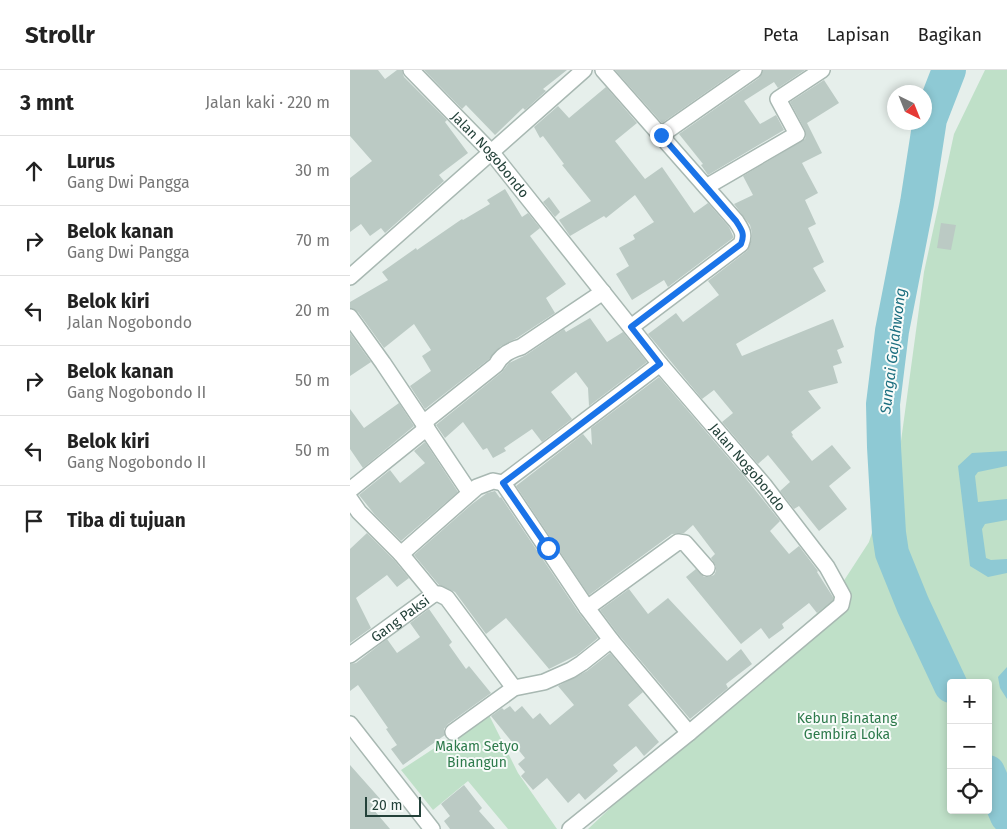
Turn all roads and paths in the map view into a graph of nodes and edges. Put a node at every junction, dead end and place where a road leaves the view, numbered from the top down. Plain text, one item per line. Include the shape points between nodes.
1 (411, 70) edge
2 (584, 70) edge
3 (603, 70) edge
4 (754, 70) edge
5 (822, 70) edge
6 (661, 135) junction
7 (492, 153) junction
8 (706, 187) junction
9 (350, 277) edge
10 (603, 292) junction
11 (350, 317) edge
12 (631, 327) junction
13 (660, 364) junction
14 (425, 426) junction
15 (503, 483) junction
16 (350, 490) edge
17 (470, 493) junction
18 (350, 500) edge
19 (401, 554) junction
20 (707, 568) dead end
21 (434, 594) junction
22 (587, 608) junction
23 (611, 640) junction
24 (350, 655) edge
25 (514, 688) junction
26 (350, 724) edge
27 (453, 732) dead end
28 (689, 733) junction
29 (432, 829) edge
30 (570, 829) edge

1 - 7 street, Jalan Nogobondo
2 - 7 street
3 - 6 street
4 - 6 street
5 - 8 street via 778,99 797,134
6 - 8 street
7 - 9 street
7 - 10 street, Jalan Nogobondo
8 - 12 street via 741,228 744,238 741,244
10 - 12 street, Jalan Nogobondo
10 - 14 street via 521,347 499,358 496,365
11 - 14 street
12 - 13 street, Jalan Nogobondo
13 - 15 street
13 - 28 street, Jalan Nogobondo via 764,485 827,567 844,596 841,604
14 - 16 street
14 - 17 street
15 - 17 street via 484,483
15 - 22 street
17 - 19 street
18 - 19 street, Gang Paksi
19 - 21 street, Gang Paksi
20 - 22 street via 686,543 678,542
21 - 24 street, Gang Paksi
21 - 25 street via 447,598
22 - 23 street
23 - 25 street via 571,670 544,682
23 - 28 street
25 - 27 street
26 - 29 street
28 - 30 street, Jalan Nogobondo

